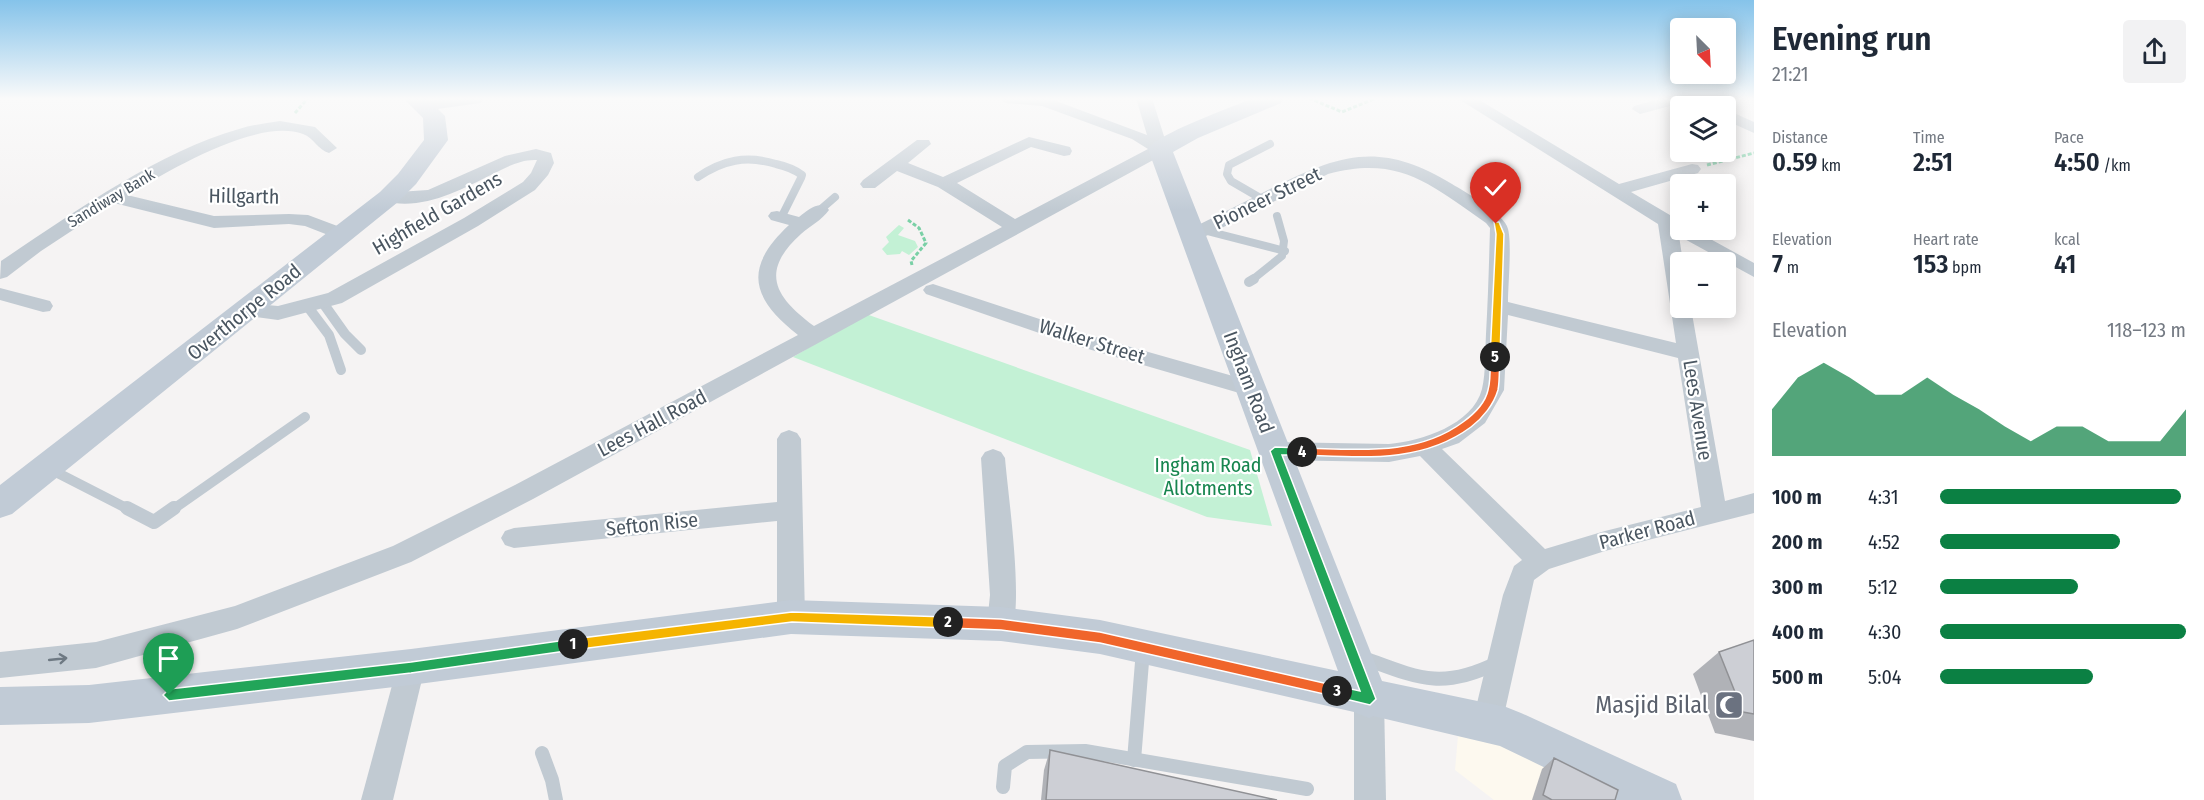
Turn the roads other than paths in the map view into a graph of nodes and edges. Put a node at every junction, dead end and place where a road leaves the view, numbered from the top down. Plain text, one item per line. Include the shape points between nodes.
1 (236, 135) edge
2 (314, 135) edge
3 (435, 135) edge
4 (1136, 135) edge
5 (1156, 135) edge
6 (1186, 135) edge
7 (1525, 135) edge
8 (923, 144) dead end
9 (1270, 144) dead end
10 (329, 148) dead end
11 (1160, 149) junction
12 (1064, 151) dead end
13 (895, 164) junction
14 (1692, 169) road end
15 (698, 177) dead end
16 (944, 183) junction
17 (869, 184) dead end
18 (1615, 191) junction
19 (835, 196) dead end
20 (111, 197) junction
21 (389, 197) junction
22 (1262, 199) junction
23 (820, 210) joint
24 (779, 216) joint
25 (1277, 216) dead end
26 (802, 223) junction
27 (1670, 223) edge
28 (1015, 227) junction
29 (1198, 233) junction
30 (342, 234) junction
31 (1699, 240) edge
32 (1285, 251) junction
33 (1754, 271) edge
34 (0, 273) edge
35 (1249, 282) dead end
36 (929, 283) junction
37 (10, 297) edge
38 (316, 305) junction
39 (43, 306) dead end
40 (1498, 306) junction
41 (247, 310) junction
42 (0, 312) edge
43 (1683, 318) edge
44 (813, 336) junction
45 (361, 350) dead end
46 (1688, 353) junction
47 (341, 370) dead end
48 (1253, 389) junction
49 (304, 417) dead end
50 (789, 439) dead end
51 (1425, 447) junction
52 (1275, 451) junction
53 (993, 458) dead end
54 (48, 468) junction
55 (1754, 502) edge
56 (0, 504) edge
57 (791, 510) junction
58 (1714, 512) junction
59 (514, 538) dead end
60 (1540, 561) junction
61 (792, 617) junction
62 (1001, 624) junction
63 (1143, 647) junction
64 (1352, 653) junction
65 (1502, 660) junction
66 (0, 665) edge
67 (411, 668) junction
68 (1370, 699) junction
69 (0, 706) edge
70 (1487, 724) junction
71 (542, 753) dead end
72 (1134, 760) junction
73 (1003, 788) dead end
74 (1307, 789) dead end
75 (1658, 799) edge
76 (377, 800) edge
77 (556, 800) edge
78 (1370, 800) edge

1 - 20 street, Sandiway Bank via 163,167
2 - 10 street, Sandiway Bank
3 - 21 street, Overthorpe Road via 407,179
4 - 11 street
5 - 11 street, Ingham Road
6 - 11 street, Lees Hall Road
7 - 18 street
8 - 13 street
9 - 22 lane via 1229,165 1227,174 1231,181
11 - 28 street, Lees Hall Road
11 - 29 street, Ingham Road
12 - 16 street via 1029,142
13 - 16 street
13 - 17 street
14 - 18 street
15 - 24 lane via 713,166 738,158 796,170 802,178
16 - 28 street
18 - 27 street
19 - 23 lane
20 - 30 street, Hillgarth via 214,222 289,219 308,221
20 - 34 street, Sandiway Bank
21 - 30 street, Overthorpe Road
21 - 38 street, Highfield Gardens via 402,200 424,196 520,156 545,157 539,175 529,186 471,222
22 - 29 street, Pioneer Street
22 - 40 street, Pioneer Street via 1322,170 1354,161 1389,162 1426,174 1492,219 1499,228
23 - 26 street
24 - 26 street
25 - 32 lane
26 - 44 street via 772,255 766,279 777,305
28 - 36 street, Lees Hall Road
29 - 32 lane
29 - 48 street, Ingham Road
30 - 41 street, Overthorpe Road
31 - 33 street
32 - 35 lane via 1279,261
36 - 44 street, Lees Hall Road
36 - 48 street, Walker Street via 1078,339
37 - 39 street
37 - 42 street
38 - 41 street, Highfield Gardens via 278,313
38 - 45 lane
38 - 47 lane
40 - 46 street
40 - 51 street, Pioneer Street via 1493,390 1485,406 1465,428
41 - 54 street, Overthorpe Road
43 - 46 street, Lees Avenue
66 -> 44 street, Lees Hall Road via 96,655 237,617 402,554
46 - 58 street, Lees Avenue
48 - 52 street, Ingham Road
49 - 54 lane via 154,522
50 - 57 street
51 - 52 street, Pioneer Street via 1389,453
51 - 60 street
52 - 64 street, Ingham Road
53 - 62 street via 1003,595
54 - 56 street, Overthorpe Road
55 - 58 street, Parker Road
57 - 59 street, Sefton Rise
57 - 61 street
58 - 60 street, Parker Road
60 - 65 street via 1523,574
61 - 62 street
61 - 67 street
62 - 63 street
63 - 68 street
63 - 72 lane
64 - 65 lane via 1427,681 1479,673
64 - 68 street, Ingham Road
65 - 70 street
67 - 69 street via 89,704
67 - 76 street
68 - 70 street
68 - 78 street
70 - 75 street via 1506,727
71 - 77 lane
72 - 73 lane via 1085,751 1027,752 1005,766
72 - 74 lane

